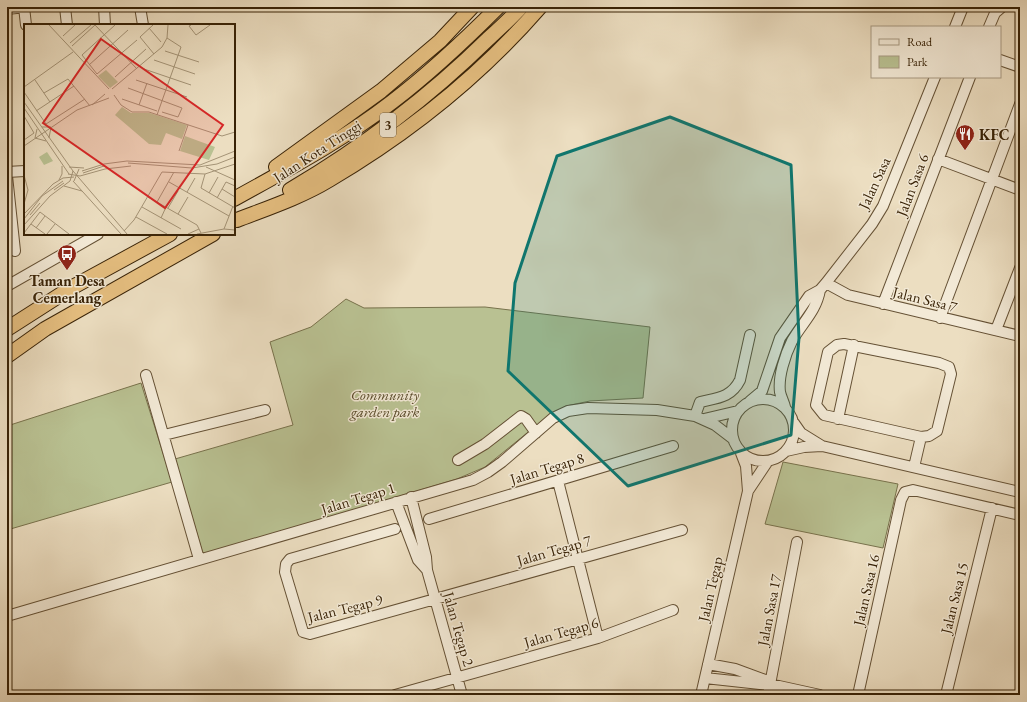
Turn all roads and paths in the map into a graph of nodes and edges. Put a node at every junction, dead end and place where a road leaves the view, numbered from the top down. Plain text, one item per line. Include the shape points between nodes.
1 (25, 7) edge
2 (65, 7) edge
3 (104, 7) edge
4 (140, 7) edge
5 (472, 7) edge
6 (498, 7) edge
7 (521, 7) edge
8 (540, 7) edge
9 (963, 7) edge
10 (1002, 7) edge
11 (7, 9) edge
12 (26, 24) edge
13 (67, 24) edge
14 (105, 24) edge
15 (142, 24) edge
16 (955, 26) edge
17 (989, 26) edge
18 (1001, 60) edge
19 (1020, 67) edge
20 (935, 78) edge
21 (970, 78) edge
22 (1020, 104) edge
23 (938, 159) junction
24 (24, 171) edge
25 (7, 172) edge
26 (7, 176) edge
27 (991, 179) junction
28 (1020, 190) edge
29 (235, 198) edge
30 (235, 198) edge
31 (236, 221) edge
32 (92, 235) edge
33 (168, 235) edge
34 (211, 235) edge
35 (15, 251) dead end
36 (1020, 268) edge
37 (7, 286) edge
38 (823, 287) junction
39 (883, 304) junction
40 (940, 318) junction
41 (7, 329) edge
42 (996, 330) junction
43 (750, 335) dead end
44 (1020, 336) edge
45 (854, 345) junction
46 (7, 356) edge
47 (146, 375) dead end
48 (750, 401) junction
49 (785, 407) junction
50 (265, 410) dead end
51 (738, 411) junction
52 (699, 418) junction
53 (838, 419) junction
54 (794, 423) junction
55 (536, 433) junction
56 (164, 435) junction
57 (921, 437) junction
58 (732, 438) junction
59 (673, 446) dead end
60 (822, 446) junction
61 (786, 451) junction
62 (741, 453) junction
63 (458, 460) dead end
64 (768, 461) junction
65 (914, 467) junction
66 (558, 481) junction
67 (748, 491) junction
68 (1020, 492) edge
69 (411, 497) junction
70 (396, 502) junction
71 (992, 508) junction
72 (1020, 515) edge
73 (429, 519) dead end
74 (396, 529) dead end
75 (682, 530) dead end
76 (797, 542) dead end
77 (199, 559) junction
78 (578, 559) junction
79 (427, 570) junction
80 (435, 599) junction
81 (673, 610) dead end
82 (7, 616) edge
83 (598, 638) junction
84 (708, 664) junction
85 (457, 677) junction
86 (705, 678) junction
87 (773, 684) junction
88 (395, 695) edge
89 (462, 695) edge
90 (701, 695) edge
91 (768, 695) edge
92 (820, 695) edge
93 (858, 695) edge
94 (946, 695) edge

1 - 11 street
1 - 12 street
2 - 13 street
3 - 14 street
4 - 15 street
5 - 29 highway via 440,41 381,91
6 - 30 highway, Jalan Kota Tinggi / 3 via 451,54 391,103 313,155
7 - 31 highway, Jalan Kota Tinggi / 3 via 464,63 401,115 322,171
8 - 31 highway via 474,74 408,128 328,180
9 - 16 street
10 - 17 street via 995,13
18 - 19 street
20 - 38 street, Jalan Sasa via 883,206
21 - 23 street, Jalan Sasa 6
22 - 27 street
23 - 27 street
23 - 39 street, Jalan Sasa 6
24 - 25 street
26 - 35 street
27 - 28 street
27 - 40 street
32 - 37 street
33 - 41 highway via 71,288
34 - 46 highway via 45,329
36 - 42 street
38 - 39 street, Jalan Sasa 7
38 - 48 street, Jalan Sasa via 809,296 780,338 762,391
38 - 49 street, Jalan Sasa via 818,302 791,342 785,359 780,393
39 - 40 street, Jalan Sasa 7
40 - 42 street, Jalan Sasa 7
42 - 44 street, Jalan Sasa 7
43 - 52 street via 737,387 721,398 700,402
45 - 53 street
45 - 53 street via 837,345 828,352 816,405 824,415
45 - 57 street via 949,366 951,374 939,426 934,434
47 - 56 street
48 - 49 street via 762,398 775,400
48 - 51 street
49 - 54 street
50 - 56 street
51 - 52 street, Jalan Tegap 1
51 - 58 street via 733,419
52 - 55 street, Jalan Tegap 1 via 657,410 588,408 553,418
52 - 58 street, Jalan Tegap 1
53 - 57 street
54 - 60 street via 801,433
54 - 61 street via 792,443
55 - 63 street via 521,416 486,444
55 - 69 street, Jalan Tegap 1 via 488,472 473,480
56 - 77 street
57 - 65 street
58 - 62 street
59 - 66 street, Jalan Tegap 8
60 - 61 street
60 - 65 street
61 - 64 street
62 - 64 street via 754,460
62 - 67 street, Jalan Tegap via 746,466
64 - 67 street, Jalan Tegap
65 - 68 street
66 - 73 street, Jalan Tegap 8
66 - 78 street
67 - 84 street, Jalan Tegap
69 - 70 street, Jalan Tegap 1
69 - 79 street, Jalan Tegap 2
70 - 77 street, Jalan Tegap 1
70 - 79 street, Jalan Tegap 2 via 418,560
71 - 72 street
71 - 93 street, Jalan Sasa 16 via 913,490 904,492
71 - 94 street, Jalan Sasa 15
74 - 80 street, Jalan Tegap 9 via 290,559 285,572 303,632 310,634
75 - 78 street, Jalan Tegap 7
76 - 87 street, Jalan Sasa 17
77 - 82 street, Jalan Tegap 1
78 - 80 street, Jalan Tegap 7
78 - 83 street
79 - 80 street, Jalan Tegap 2
80 - 85 street, Jalan Tegap 2
81 - 83 street, Jalan Tegap 6
83 - 85 street, Jalan Tegap 6
84 - 86 street, Jalan Tegap
84 - 87 street via 735,669
85 - 88 street, Jalan Tegap 6
85 - 89 street, Jalan Tegap 2
86 - 87 street
86 - 90 street, Jalan Tegap
87 - 91 street, Jalan Sasa 17
87 - 92 street

